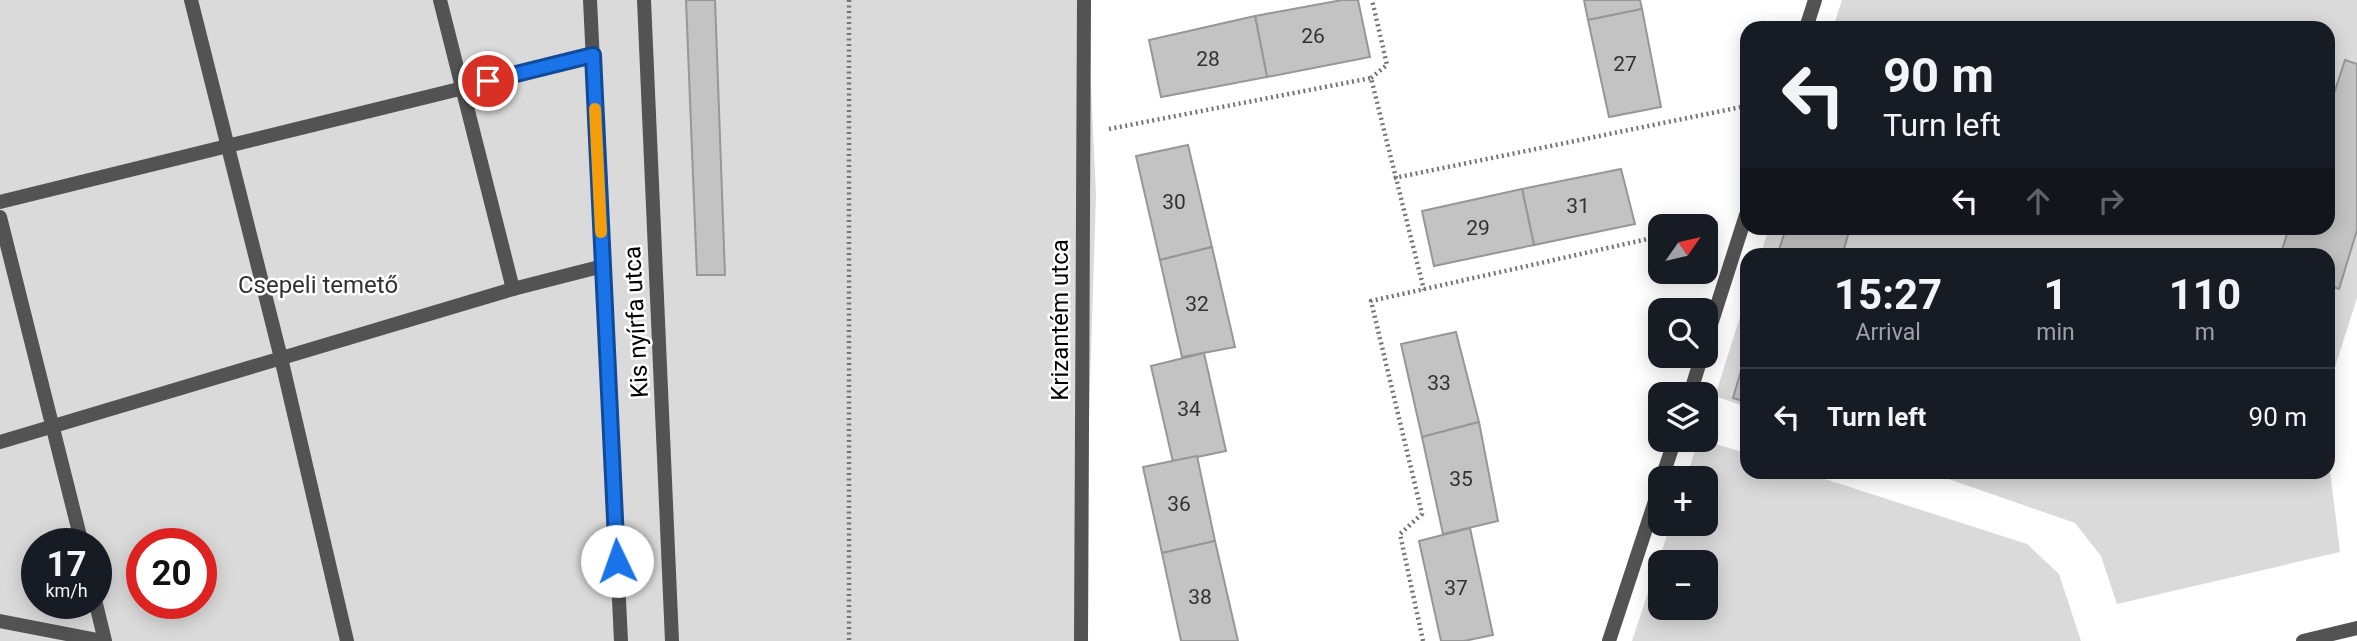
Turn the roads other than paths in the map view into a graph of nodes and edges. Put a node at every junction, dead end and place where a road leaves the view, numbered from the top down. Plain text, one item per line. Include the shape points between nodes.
1 (191, 0) edge
2 (440, 0) edge
3 (590, 0) edge
4 (644, 0) edge
5 (1084, 0) edge
6 (1815, 0) edge
7 (1808, 21) edge
8 (593, 55) junction
9 (462, 88) junction
10 (228, 146) junction
11 (0, 202) edge
12 (0, 217) edge
13 (1740, 234) edge
14 (603, 266) junction
15 (513, 289) junction
16 (1718, 302) edge
17 (281, 358) junction
18 (53, 428) junction
19 (0, 442) edge
20 (1648, 522) edge
21 (78, 528) edge
22 (99, 619) edge
23 (0, 621) edge
24 (2357, 628) edge
25 (104, 641) edge
26 (347, 641) edge
27 (621, 641) edge
28 (673, 641) edge
29 (1081, 641) edge
30 (1609, 641) edge
31 (2303, 641) edge

1 - 10 street
2 - 9 street
3 - 8 street
4 - 28 street, Kis nyírfa utca
5 - 29 street, Krizantém utca
6 - 7 street
8 - 9 street
8 - 14 street
9 - 10 street
9 - 15 street
10 - 11 street
10 - 17 street
12 - 18 street
13 - 16 street
14 - 15 street
14 - 27 street
15 - 17 street
17 - 18 street
17 - 26 street
18 - 19 street
18 - 21 street
20 - 30 street
22 - 25 street
23 - 25 street
24 - 31 street

